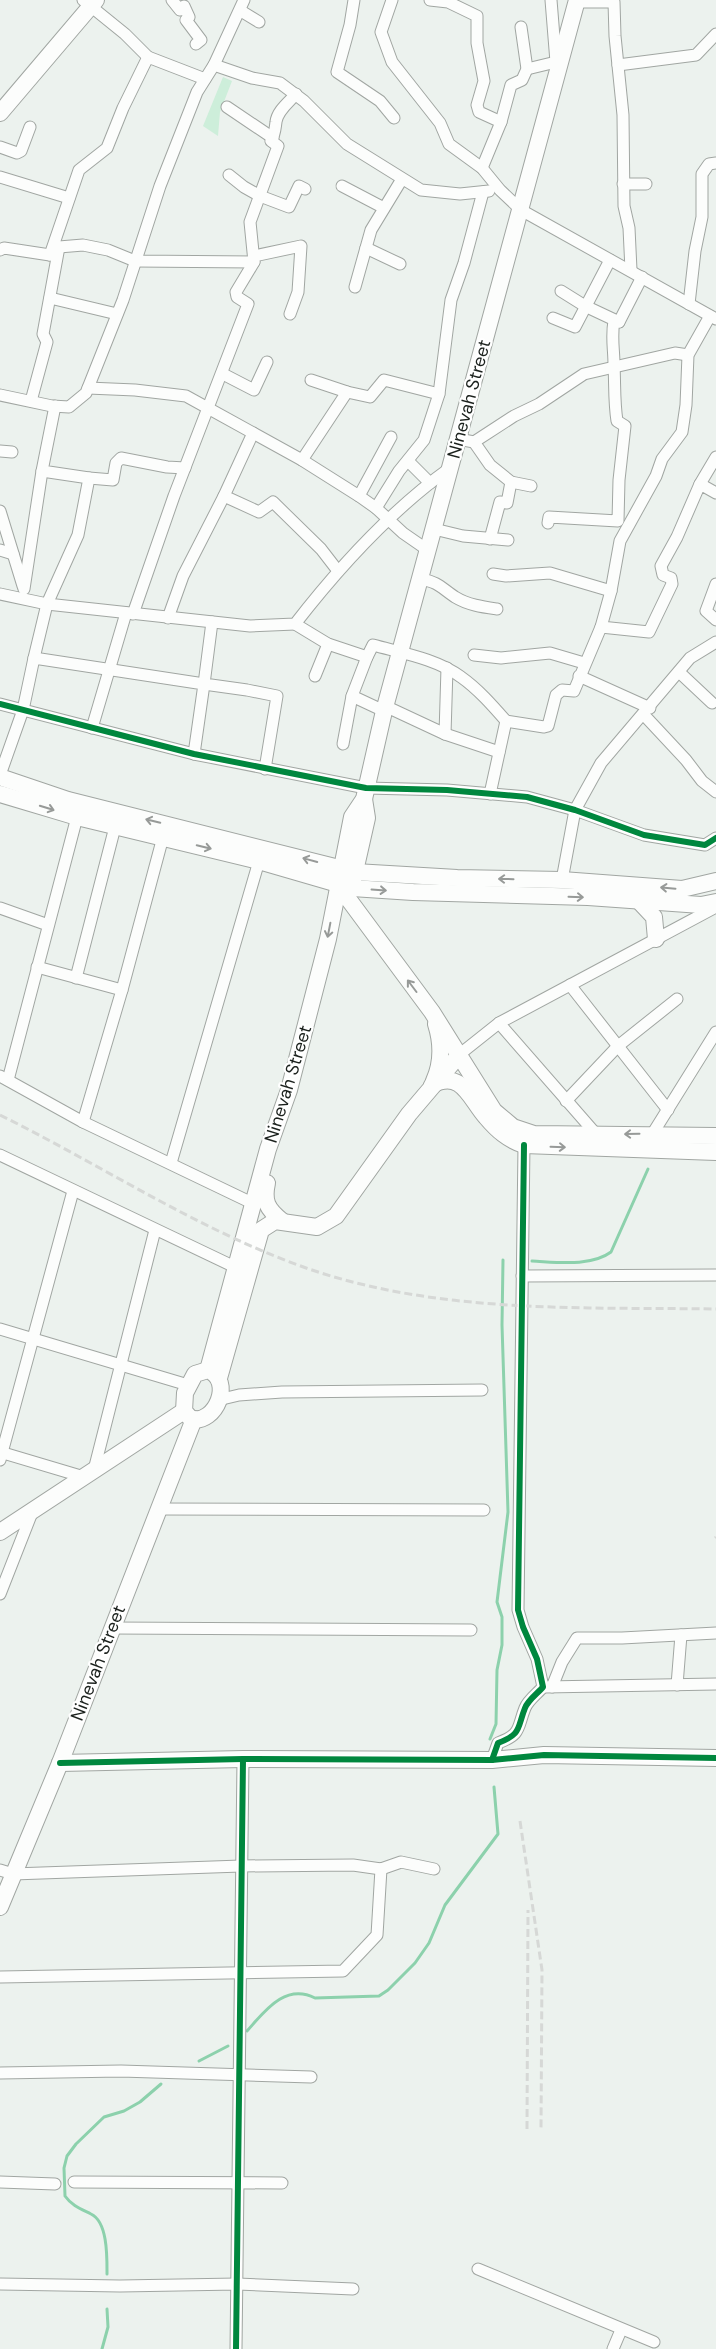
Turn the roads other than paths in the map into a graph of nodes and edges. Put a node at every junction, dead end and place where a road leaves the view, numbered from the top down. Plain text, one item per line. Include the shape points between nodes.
1 (172, 0) edge
2 (354, 0) edge
3 (392, 0) edge
4 (430, 0) edge
5 (551, 0) edge
6 (577, 1) edge
7 (615, 1) edge
8 (90, 2) edge
9 (242, 6) edge
10 (259, 22) dead end
11 (521, 27) dead end
12 (716, 34) edge
13 (196, 44) dead end
14 (148, 57) junction
15 (558, 64) junction
16 (214, 65) junction
17 (618, 65) junction
18 (527, 69) junction
19 (205, 78) junction
20 (296, 94) junction
21 (227, 107) dead end
22 (0, 113) edge
23 (394, 118) dead end
24 (501, 122) junction
25 (30, 127) dead end
26 (273, 138) junction
27 (0, 147) edge
28 (716, 163) edge
29 (482, 168) junction
30 (230, 175) dead end
31 (0, 177) edge
32 (402, 179) junction
33 (623, 184) junction
34 (646, 184) dead end
35 (342, 186) dead end
36 (305, 190) dead end
37 (500, 190) junction
38 (482, 192) junction
39 (260, 196) junction
40 (69, 198) junction
41 (384, 208) junction
42 (521, 210) junction
43 (59, 247) junction
44 (366, 248) junction
45 (0, 250) edge
46 (50, 255) junction
47 (254, 259) junction
48 (610, 260) junction
49 (135, 261) junction
50 (400, 264) dead end
51 (631, 270) junction
52 (642, 277) junction
53 (355, 287) dead end
54 (561, 291) dead end
55 (50, 298) junction
56 (689, 304) junction
57 (585, 306) junction
58 (117, 314) junction
59 (290, 314) dead end
60 (553, 318) dead end
61 (713, 318) edge
62 (619, 322) junction
63 (688, 355) junction
64 (267, 362) dead end
65 (615, 366) junction
66 (223, 374) junction
67 (311, 380) dead end
68 (88, 388) junction
69 (347, 392) junction
70 (438, 394) junction
71 (0, 395) edge
72 (31, 401) junction
73 (55, 406) junction
74 (209, 409) junction
75 (253, 433) junction
76 (391, 438) dead end
77 (466, 441) junction
78 (0, 451) edge
79 (12, 452) dead end
80 (716, 457) edge
81 (302, 460) junction
82 (408, 461) junction
83 (185, 468) junction
84 (451, 468) junction
85 (42, 471) junction
86 (89, 478) junction
87 (511, 482) junction
88 (430, 483) junction
89 (700, 484) junction
90 (531, 486) dead end
91 (716, 493) edge
92 (224, 496) junction
93 (359, 496) junction
94 (376, 508) junction
95 (0, 512) edge
96 (388, 518) junction
97 (548, 523) dead end
98 (434, 530) junction
99 (490, 539) junction
100 (508, 540) dead end
101 (0, 550) edge
102 (429, 551) junction
103 (13, 554) junction
104 (338, 572) junction
105 (493, 574) dead end
106 (421, 579) junction
107 (716, 584) edge
108 (611, 591) junction
109 (0, 594) edge
110 (25, 595) junction
111 (47, 604) junction
112 (497, 609) dead end
113 (129, 614) junction
114 (168, 618) junction
115 (716, 620) edge
116 (212, 622) junction
117 (295, 624) junction
118 (601, 627) junction
119 (716, 642) edge
120 (328, 644) junction
121 (400, 652) junction
122 (474, 655) dead end
123 (34, 658) junction
124 (366, 658) junction
125 (584, 663) junction
126 (447, 668) junction
127 (109, 669) junction
128 (678, 672) junction
129 (315, 676) dead end
130 (579, 676) junction
131 (204, 684) junction
132 (352, 696) junction
133 (712, 703) dead end
134 (0, 704) edge
135 (385, 708) junction
136 (23, 710) junction
137 (647, 711) junction
138 (506, 721) junction
139 (92, 728) junction
140 (445, 734) junction
141 (343, 744) dead end
142 (498, 752) junction
143 (194, 754) junction
144 (265, 769) junction
145 (0, 776) edge
146 (716, 792) edge
147 (0, 794) edge
148 (365, 794) junction
149 (490, 794) junction
150 (575, 810) junction
151 (77, 817) junction
152 (115, 827) junction
153 (163, 837) junction
154 (716, 838) edge
155 (363, 840) junction
156 (260, 861) junction
157 (384, 874) junction
158 (347, 878) junction
159 (562, 880) junction
160 (716, 881) edge
161 (456, 885) junction
162 (639, 900) junction
163 (716, 902) edge
164 (716, 907) edge
165 (0, 908) edge
166 (48, 925) junction
167 (656, 939) junction
168 (37, 967) junction
169 (76, 978) junction
170 (570, 985) junction
171 (122, 990) junction
172 (677, 999) dead end
173 (432, 1012) junction
174 (499, 1023) junction
175 (715, 1035) edge
176 (618, 1046) junction
177 (460, 1054) junction
178 (4, 1078) edge
179 (432, 1085) junction
180 (566, 1101) junction
181 (668, 1110) junction
182 (83, 1122) junction
183 (503, 1127) junction
184 (654, 1133) junction
185 (596, 1134) junction
186 (716, 1136) edge
187 (274, 1137) junction
188 (524, 1145) junction
189 (716, 1152) edge
190 (0, 1155) edge
191 (171, 1163) junction
192 (73, 1191) junction
193 (254, 1204) junction
194 (282, 1221) junction
195 (155, 1230) junction
196 (237, 1268) junction
197 (716, 1275) edge
198 (522, 1276) junction
199 (0, 1329) edge
200 (32, 1338) junction
201 (120, 1363) junction
202 (214, 1374) junction
203 (188, 1385) junction
204 (482, 1390) dead end
205 (218, 1400) junction
206 (189, 1415) junction
207 (1, 1455) edge
208 (89, 1473) junction
209 (33, 1510) junction
210 (158, 1510) junction
211 (484, 1510) dead end
212 (0, 1532) edge
213 (0, 1594) edge
214 (111, 1628) junction
215 (471, 1630) dead end
216 (716, 1634) edge
217 (681, 1635) junction
218 (716, 1684) edge
219 (677, 1685) junction
220 (548, 1687) junction
221 (243, 1758) junction
222 (716, 1758) edge
223 (492, 1760) junction
224 (60, 1763) junction
225 (240, 1866) junction
226 (382, 1869) junction
227 (434, 1869) dead end
228 (6, 1872) edge
229 (0, 1906) edge
230 (240, 1971) junction
231 (0, 1977) edge
232 (0, 2073) edge
233 (239, 2074) junction
234 (311, 2077) dead end
235 (0, 2182) edge
236 (74, 2182) dead end
237 (237, 2182) junction
238 (282, 2183) dead end
239 (56, 2184) dead end
240 (478, 2269) dead end
241 (0, 2284) edge
242 (237, 2284) junction
243 (353, 2288) dead end
244 (620, 2330) junction
245 (654, 2342) dead end
246 (236, 2349) edge
247 (613, 2349) edge

1 - 13 street via 180,10 184,6 189,17 186,20 201,40
2 - 23 street via 337,72 380,102
3 - 29 street via 381,32 392,62 440,123 449,144
4 - 24 street via 448,2 477,16 477,43 484,81 477,105 479,112
5 - 15 street
6 - 7 street
6 - 15 main road, Ninevah Street
7 - 17 street
8 - 14 street
8 - 22 main road
9 - 10 street
9 - 16 street
11 - 18 street
12 - 17 street via 696,55
14 - 19 street
14 - 40 street via 107,148 78,170
15 - 18 street
15 - 42 main road, Ninevah Street
16 - 19 street
16 - 20 street via 252,78 280,83
17 - 33 street via 624,143
18 - 24 street via 522,80 511,85
19 - 49 street via 160,186
20 - 26 street via 280,112
20 - 32 street via 346,144
21 - 26 street
24 - 29 street
25 - 27 street via 17,154
26 - 39 street via 271,141 278,146
28 - 56 street via 709,164 702,174 702,217
29 - 37 street
30 - 39 street
31 - 40 street
32 - 38 street via 421,190 460,194
32 - 41 street
33 - 34 street
33 - 51 street
35 - 41 street
36 - 39 street via 299,186 289,207
37 - 38 street
37 - 42 street
38 - 70 street via 451,300
39 - 47 street via 250,222
40 - 46 street
41 - 44 street via 371,230
42 - 48 street
42 - 77 main road, Ninevah Street
43 - 46 street
43 - 49 street via 83,245 108,250
43 - 55 street
44 - 50 street
44 - 53 street
45 - 46 street
47 - 49 street
47 - 59 street via 301,246 298,292
47 - 66 street via 236,292 237,297 248,304
48 - 51 street
48 - 57 street
49 - 58 street
51 - 52 street
52 - 56 street
52 - 62 street
54 - 57 street
55 - 58 street
55 - 72 street via 43,334 47,342
56 - 61 street
57 - 60 street via 575,327
57 - 62 street
58 - 68 street
61 - 63 street
62 - 65 street via 614,322 611,335
63 - 65 street via 676,353
63 - 108 street via 682,432 662,459 620,541
64 - 66 street via 254,390
65 - 77 street via 584,374 539,404
65 - 97 street via 615,410 617,420 625,426 618,521 549,517
66 - 74 street
67 - 69 street
68 - 73 street via 69,407
68 - 74 street via 186,396
69 - 70 street via 370,397 384,380
69 - 81 street
70 - 82 street via 424,440
71 - 72 street
72 - 73 street
73 - 85 street
74 - 75 street
74 - 83 street
75 - 81 street
75 - 92 street
76 - 93 street
77 - 84 main road, Ninevah Street
77 - 87 street
78 - 79 street
80 - 89 street
81 - 93 street
82 - 88 street
82 - 94 street
83 - 86 street via 121,458 116,463 113,480
83 - 113 street
84 - 88 street
84 - 98 main road, Ninevah Street
85 - 86 street
85 - 110 street
86 - 111 street via 78,535
87 - 90 street
87 - 99 street via 507,504 500,502
88 - 96 street
89 - 91 street
89 - 118 street via 661,566 672,584 649,632
92 - 104 street via 259,512 273,502 321,549
92 - 114 street via 183,576
93 - 94 street
94 - 96 street
95 - 103 street
96 - 102 street
96 - 104 street
98 - 99 street
98 - 102 main road, Ninevah Street
99 - 100 street
101 - 103 street
102 - 106 main road, Ninevah Street
103 - 110 street
104 - 117 street
105 - 108 street via 550,573
106 - 112 street via 436,582 469,604
106 - 121 main road, Ninevah Street
107 - 115 street via 706,610
108 - 118 street
109 - 110 street
110 - 111 street
111 - 113 street
111 - 123 street
113 - 114 street
113 - 127 street
114 - 116 street
116 - 117 street via 250,626
116 - 131 street
117 - 120 street
118 - 125 street
119 - 128 street via 690,658
120 - 124 street
120 - 129 street
121 - 124 street via 373,645
121 - 126 street
121 - 135 main road, Ninevah Street
122 - 125 street via 501,658 550,653
123 - 127 street
123 - 136 street
124 - 132 street
125 - 130 street
126 - 138 street via 479,691
126 - 140 street
127 - 131 street
127 - 139 street
128 - 133 street
128 - 137 street
130 - 137 street
130 - 138 street via 574,690 562,690 556,695 548,726
131 - 143 street
131 - 144 street via 277,696
132 - 135 street
132 - 141 street
134 - 136 street
135 - 140 street
135 - 148 main road, Ninevah Street
136 - 139 street
136 - 145 street
137 - 146 street via 702,780
137 - 150 street via 601,763
138 - 142 street
139 - 143 street
140 - 142 street
142 - 149 street
143 - 144 street
144 - 148 street
158 -> 145 main road via 68,800
147 -> 151 main road
148 - 149 street
148 - 155 main road, Ninevah Street via 367,812
148 - 158 main road, Ninevah Street via 352,817
149 - 150 street via 527,797
150 - 154 street via 644,835 705,845
150 - 159 street
151 - 152 main road
151 - 166 street
152 - 153 main road
152 - 169 street
153 -> 156 main road
153 - 171 street
155 - 157 main road via 373,862
155 - 158 main road, Ninevah Street
156 - 158 main road
156 - 191 street
157 - 158 main road
157 - 161 main road
158 -> 161 main road
173 -> 158 main road
158 -> 187 main road, Ninevah Street
160 -> 159 main road via 682,889
159 -> 161 main road
161 -> 162 main road
162 - 163 main road via 701,905
162 - 167 main road via 654,917
164 - 167 street
165 - 166 street
166 - 168 street
167 - 170 street
168 - 169 street
168 - 178 street
169 - 171 street
170 - 174 street
170 - 176 street
171 - 182 street
172 - 176 street
173 - 177 main road
173 - 179 main road via 441,1049 439,1068
174 - 177 street
174 - 180 street
175 - 181 street
176 - 180 street
176 - 181 street
177 - 179 main road
177 - 183 main road
178 - 182 street
179 - 183 main road via 451,1081 462,1086 481,1111
179 - 194 main road via 336,1216 317,1227
180 - 185 street
181 - 184 street
182 - 191 street
183 - 185 main road via 534,1134
183 - 188 main road
184 -> 185 main road
184 - 186 main road
187 - 193 main road, Ninevah Street
187 - 194 main road via 265,1195 268,1208
188 -> 189 main road
188 - 198 street
190 - 192 street
191 - 193 street
192 - 195 street
192 - 200 street
193 - 196 main road, Ninevah Street
194 - 202 main road via 270,1223 258,1235
195 - 196 street
195 - 201 street
196 - 202 main road, Ninevah Street
197 - 198 street
198 - 220 street via 518,1610 522,1628
199 - 200 street
200 - 201 street
200 - 207 street
201 - 203 street
201 - 208 street
202 - 203 main road via 195,1374
202 - 205 main road via 221,1386
203 - 206 main road via 184,1398
204 - 205 street via 282,1392
205 - 206 main road via 209,1415
206 - 208 main road
206 - 210 main road, Ninevah Street
207 - 208 street
208 - 209 main road
209 - 212 main road
209 - 213 street
210 - 211 street
210 - 214 main road, Ninevah Street
214 - 215 street
214 - 224 main road, Ninevah Street
216 - 217 street
217 - 219 street
217 - 220 street via 577,1638
218 - 219 street
219 - 220 street
220 - 223 street via 526,1706 520,1728 510,1739 498,1743
221 - 223 main road
221 - 224 main road
221 - 225 street
222 - 223 main road via 544,1756
224 - 228 main road, Ninevah Street
225 - 226 street via 353,1864
225 - 228 street
225 - 230 street
226 - 227 street via 401,1862
226 - 230 street via 377,1935 343,1971
228 - 229 main road, Ninevah Street
230 - 231 street
230 - 233 street
232 - 233 street via 122,2071
233 - 234 street
233 - 237 street
235 - 239 street
236 - 237 street
237 - 238 street
237 - 242 street
240 - 244 street
241 - 242 street
242 - 243 street
242 - 246 street
244 - 245 street
244 - 247 street

